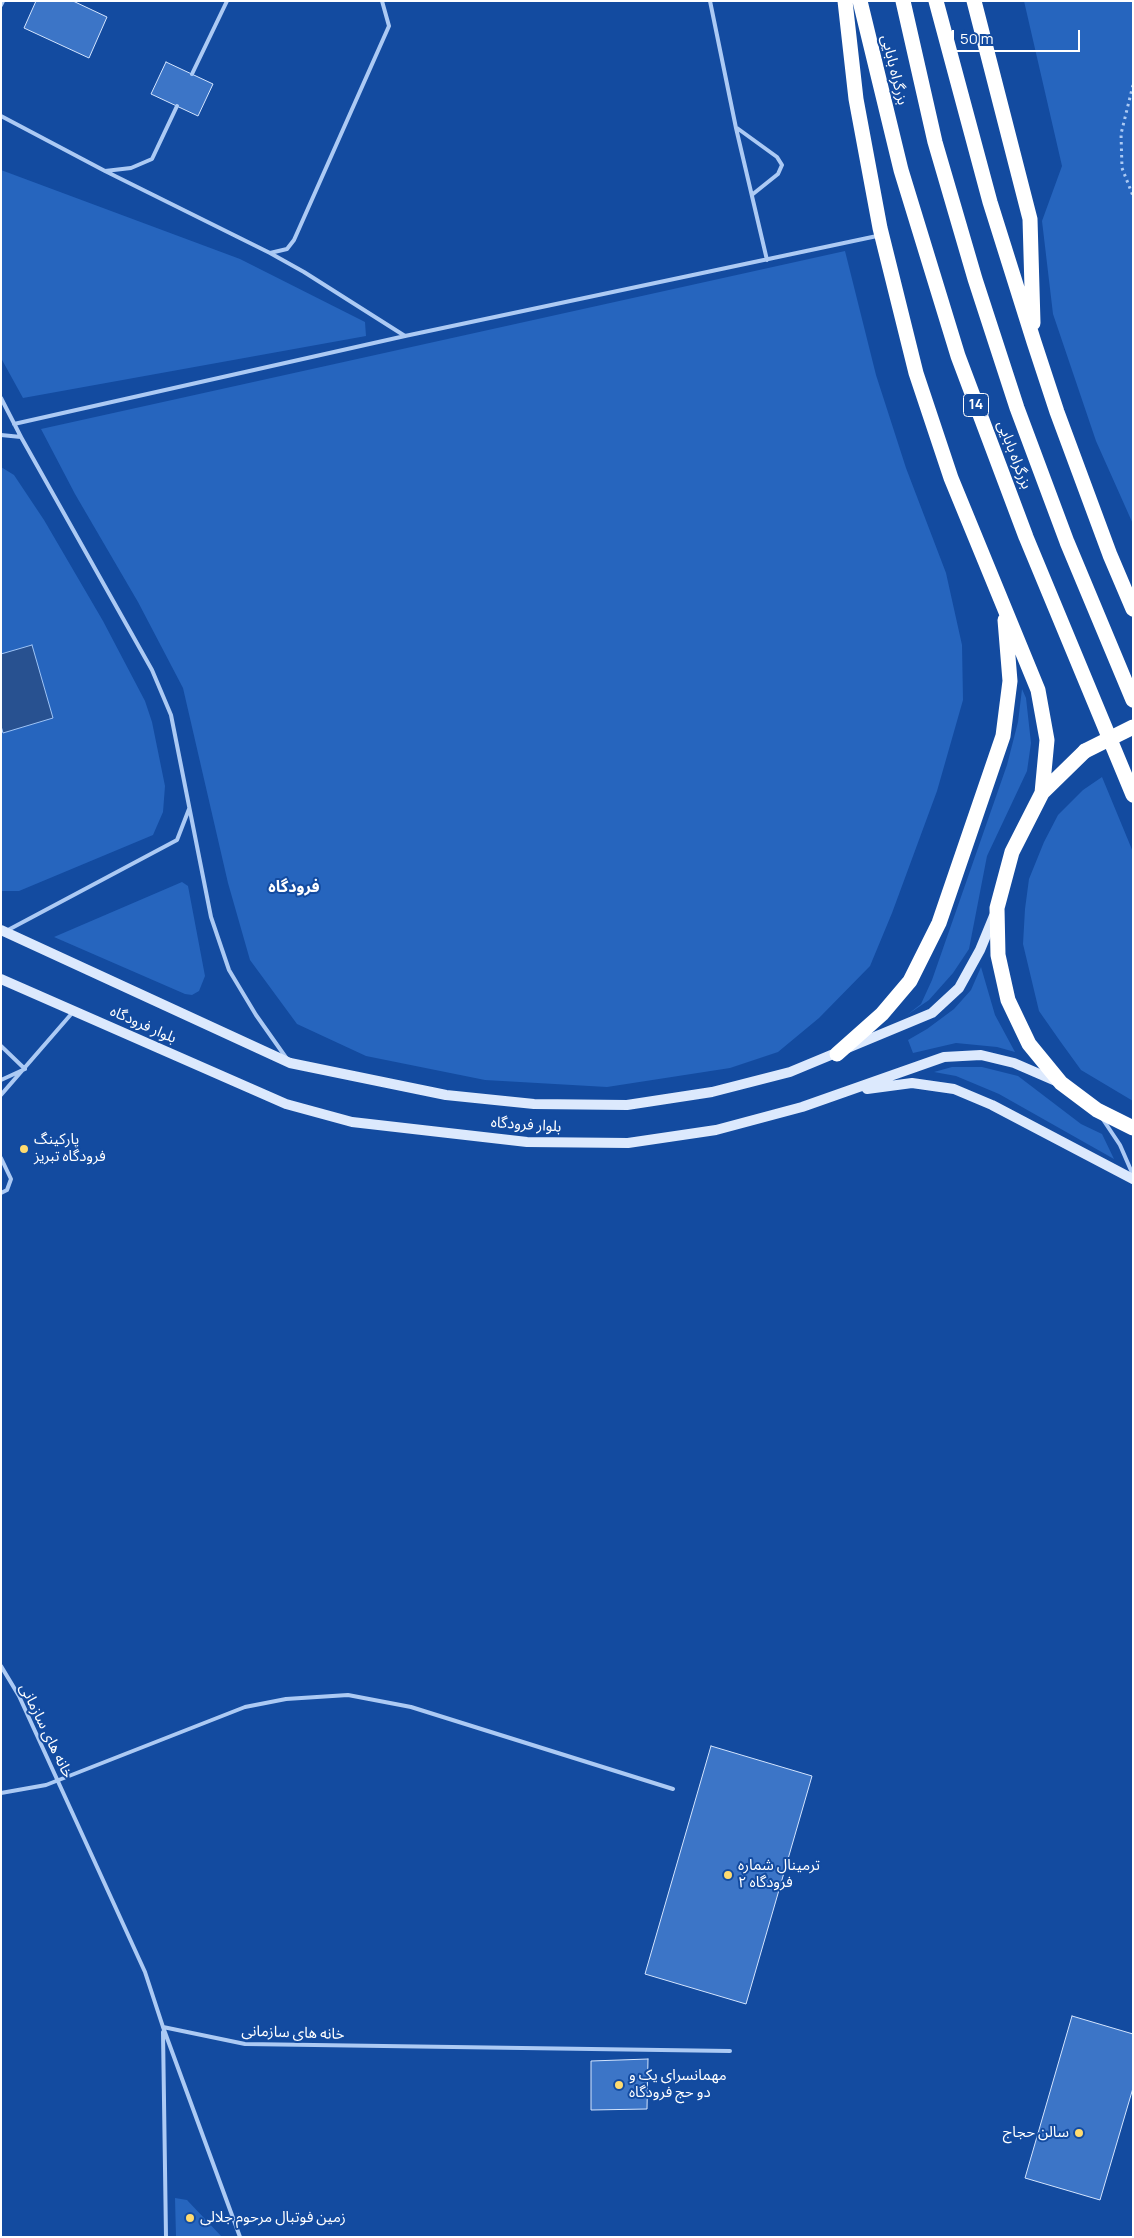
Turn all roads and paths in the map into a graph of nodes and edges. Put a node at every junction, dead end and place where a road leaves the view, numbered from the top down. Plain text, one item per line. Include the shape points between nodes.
1 (3, 1) edge
2 (227, 1) edge
3 (382, 1) edge
4 (710, 1) edge
5 (845, 1) edge
6 (860, 1) edge
7 (903, 1) edge
8 (936, 1) edge
9 (974, 1) edge
10 (1, 5) edge
11 (192, 74) dead end
12 (1133, 85) edge
13 (177, 106) dead end
14 (1, 116) edge
15 (736, 128) junction
16 (105, 172) junction
17 (753, 194) junction
18 (1133, 196) edge
19 (882, 235) junction
20 (270, 253) junction
21 (767, 260) junction
22 (405, 336) junction
23 (1034, 342) junction
24 (1, 398) edge
25 (14, 424) junction
26 (1, 435) edge
27 (21, 437) junction
28 (1110, 555) junction
29 (1133, 579) edge
30 (1003, 606) junction
31 (1133, 609) edge
32 (1133, 700) edge
33 (1133, 727) edge
34 (1042, 793) junction
35 (1133, 795) edge
36 (189, 809) junction
37 (998, 908) junction
38 (4, 931) edge
39 (1, 978) edge
40 (75, 1011) junction
41 (1, 1046) edge
42 (837, 1054) junction
43 (290, 1062) junction
44 (25, 1069) junction
45 (1, 1080) edge
46 (1061, 1083) junction
47 (846, 1092) junction
48 (1, 1096) edge
49 (1097, 1110) junction
50 (1133, 1128) edge
51 (1, 1158) edge
52 (1133, 1175) edge
53 (1133, 1180) edge
54 (1, 1193) edge
55 (1, 1666) edge
56 (58, 1780) junction
57 (673, 1789) dead end
58 (1, 1793) edge
59 (163, 2027) junction
60 (730, 2051) dead end
61 (166, 2237) edge
62 (240, 2237) edge

1 - 10 lane
2 - 11 lane
3 - 20 lane via 389,26 370,71 294,240 287,248
4 - 15 lane
5 - 19 highway via 856,99
6 - 35 highway, بزرگراه بابایی / 14 via 900,170 958,356 1026,538
7 - 32 highway, بزرگراه بابایی via 936,142 1017,408
8 - 23 highway via 990,202
9 - 23 highway via 1030,219
12 - 18 path via 1121,134 1122,168
13 - 16 lane via 152,159 131,168
14 - 16 lane
15 - 17 lane
15 - 17 lane via 782,165 778,174
16 - 20 lane
17 - 21 lane
19 - 21 lane
19 - 30 highway via 922,390 951,478
20 - 22 lane
21 - 22 lane
22 - 25 lane
23 - 28 highway
24 - 25 lane
25 - 27 lane
26 - 27 lane
27 - 36 lane via 152,670 171,715
28 - 29 highway
28 - 31 highway
30 - 34 highway via 1038,690 1047,740
30 - 42 highway via 1010,681 1003,736 939,923 910,981 882,1014
33 - 34 highway, bridge via 1085,751
34 - 37 highway via 1012,852
36 - 38 lane via 177,840
36 - 43 lane via 211,916 229,970
37 - 42 street, بلوار فرودگاه via 959,988 932,1013
37 - 46 highway via 998,955 1008,1000 1029,1044
38 - 43 street, بلوار فرودگاه
39 - 40 street, بلوار فرودگاه
40 - 44 lane
40 - 47 street, بلوار فرودگاه via 286,1104 352,1122 527,1142 628,1144 716,1130
41 - 44 lane
42 - 43 street, بلوار فرودگاه via 790,1072 712,1092 627,1105 534,1104 446,1095
44 - 45 lane
44 - 48 lane
46 - 47 street, بلوار فرودگاه via 1014,1063 981,1055 944,1057
46 - 49 highway
47 - 53 street via 912,1083 954,1089 992,1104
49 - 50 highway
49 - 52 lane via 1120,1145
51 - 54 lane via 11,1179 11,1185
55 - 56 lane, خانه های سازمانی via 19,1696
56 - 57 lane via 245,1707 348,1695 411,1707
56 - 58 lane
56 - 59 lane, خانه های سازمانی via 146,1972
59 - 60 lane, خانه های سازمانی via 245,2044
59 - 61 lane
59 - 62 lane

